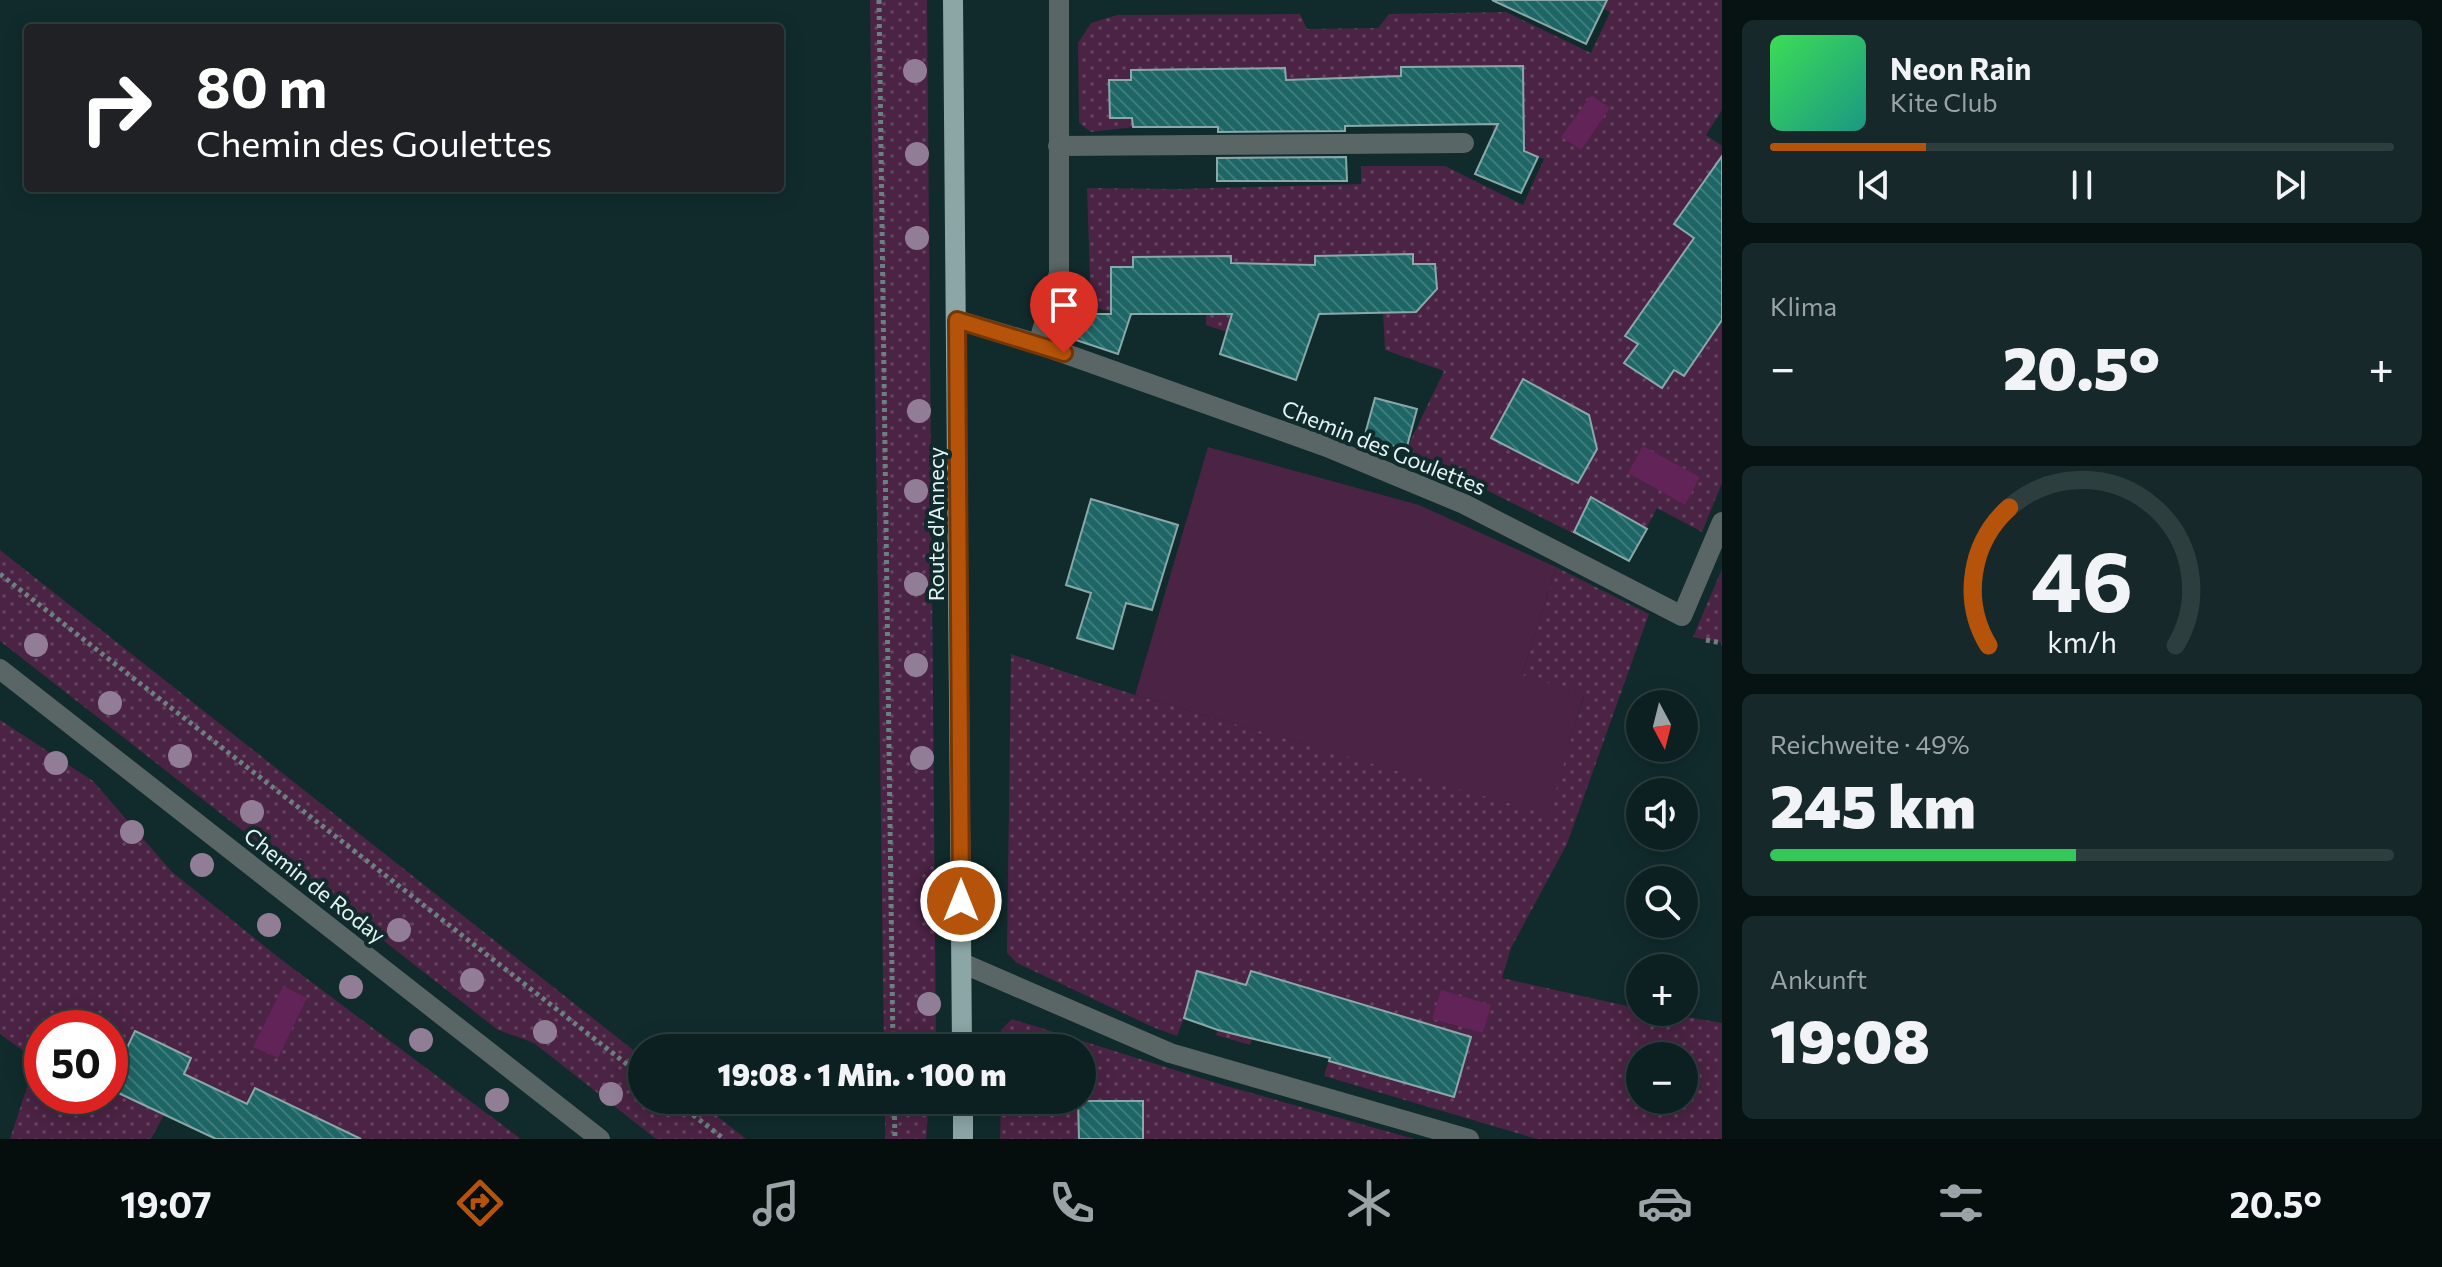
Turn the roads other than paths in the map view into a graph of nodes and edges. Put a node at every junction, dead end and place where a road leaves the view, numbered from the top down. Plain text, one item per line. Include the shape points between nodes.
1 (953, 0) edge
2 (1059, 0) edge
3 (1464, 143) dead end
4 (1058, 146) junction
5 (957, 320) junction
6 (1038, 344) junction
7 (1722, 522) edge
8 (0, 669) edge
9 (962, 963) junction
10 (962, 1034) edge
11 (963, 1114) edge
12 (600, 1139) edge
13 (963, 1139) edge
14 (1469, 1139) edge

1 - 5 main road, Route d'Annecy
2 - 4 street
3 - 4 street
4 - 6 street via 1059,273
5 - 6 street, Chemin des Goulettes
5 - 9 main road, Route d'Annecy
6 - 7 street, Chemin des Goulettes via 1327,447 1464,504 1682,616
8 - 12 street, Chemin de Roday
9 - 10 main road, Route d'Annecy
9 - 14 street via 1170,1053
11 - 13 main road

